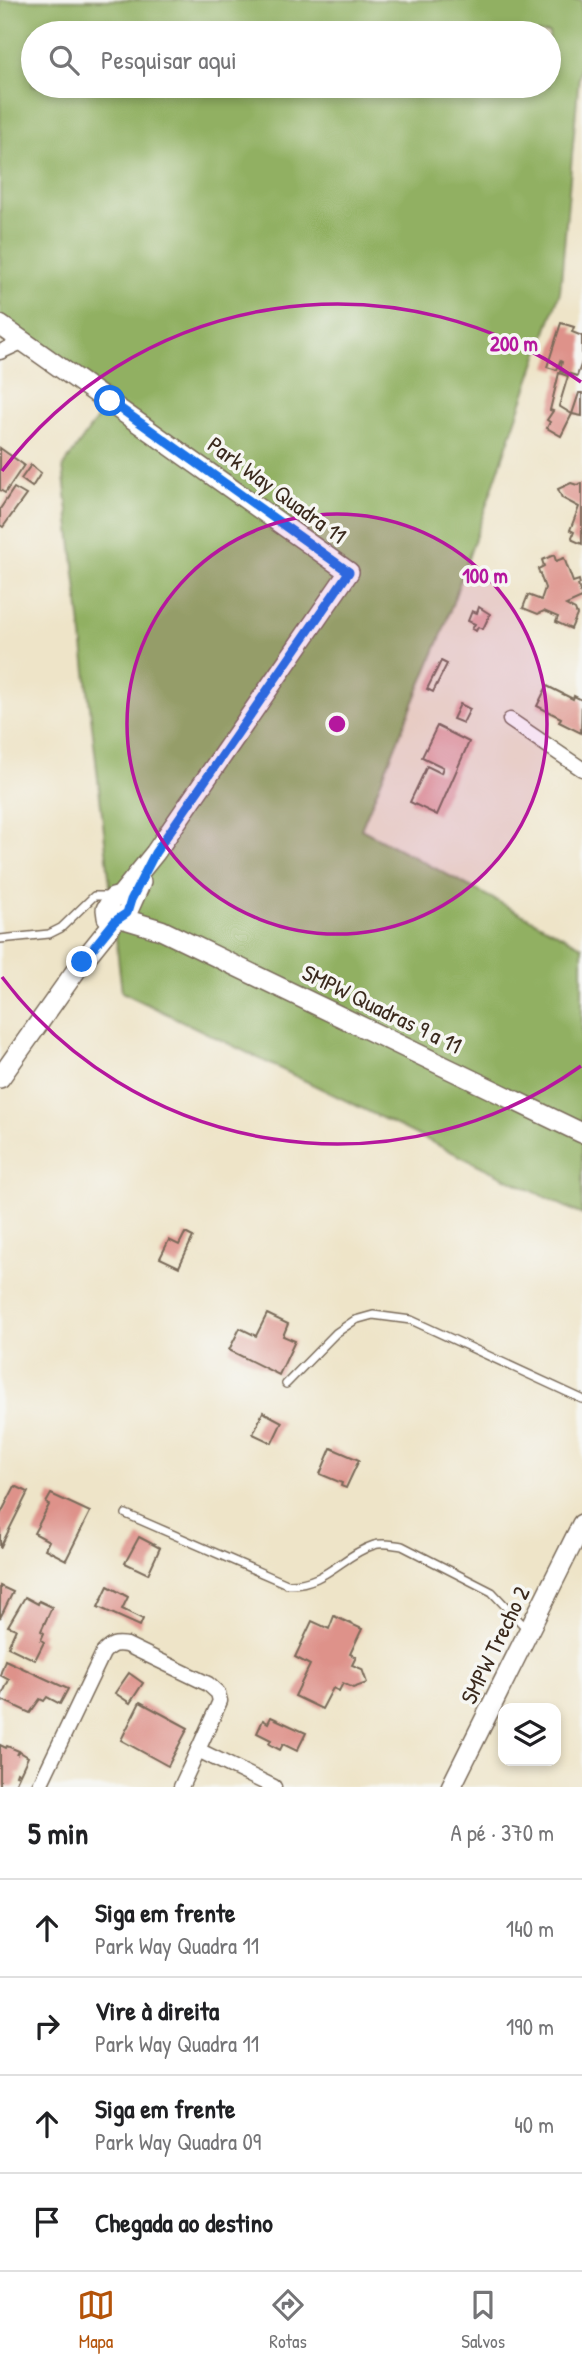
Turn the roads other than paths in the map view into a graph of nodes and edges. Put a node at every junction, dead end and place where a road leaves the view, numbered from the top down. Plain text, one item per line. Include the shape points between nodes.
1 (0, 325) edge
2 (24, 341) junction
3 (0, 352) edge
4 (510, 720) dead end
5 (582, 769) edge
6 (120, 907) junction
7 (0, 939) edge
8 (0, 1078) edge
9 (582, 1133) edge
10 (286, 1384) dead end
11 (582, 1399) edge
12 (126, 1514) dead end
13 (582, 1524) edge
14 (528, 1632) junction
15 (198, 1750) junction
16 (39, 1787) edge
17 (181, 1787) edge
18 (274, 1787) edge
19 (451, 1787) edge

1 - 2 street, Park Way Quadra 11
2 - 3 street
2 - 6 street, Park Way Quadra 11 via 349,572
4 - 5 street
6 - 7 lane via 102,895 94,896 49,934
6 - 8 street, Park Way Quadra 11
6 - 9 street, SMPW Quadras 9 a 11
10 - 11 lane via 336,1333 373,1315 411,1320
12 - 14 lane via 287,1584 311,1582 373,1545 402,1546 492,1592
13 - 14 street, SMPW Trecho 2
14 - 19 street, SMPW Trecho 2
15 - 16 street via 220,1701 218,1693 208,1684 117,1643 103,1653
15 - 17 street
15 - 18 street

